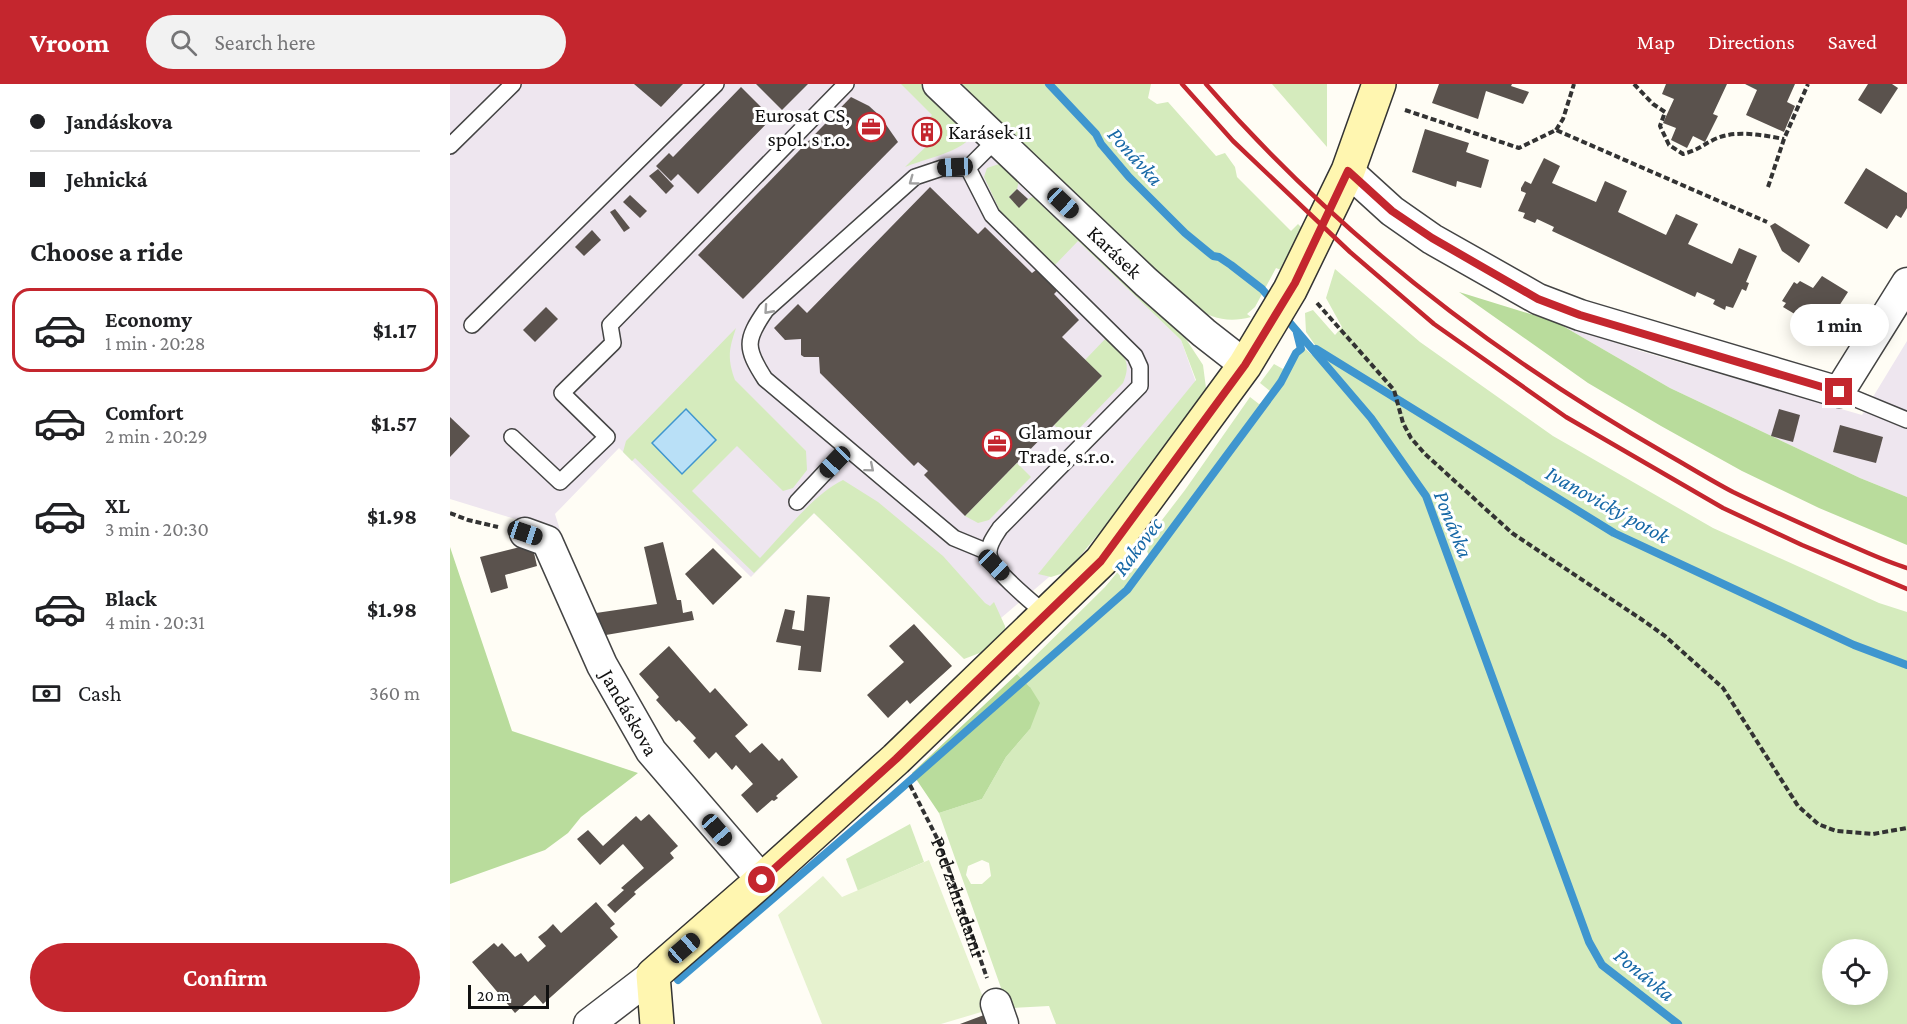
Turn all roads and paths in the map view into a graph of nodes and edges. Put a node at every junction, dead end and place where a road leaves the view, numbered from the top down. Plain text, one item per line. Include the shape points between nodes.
1 (513, 84) edge
2 (717, 84) edge
3 (846, 84) edge
4 (938, 84) edge
5 (1574, 84) edge
6 (1634, 84) edge
7 (1808, 84) edge
8 (1371, 90) edge
9 (1405, 110) dead end
10 (1556, 130) junction
11 (1784, 139) junction
12 (996, 140) junction
13 (450, 146) edge
14 (968, 168) junction
15 (1348, 171) junction
16 (1768, 187) dead end
17 (1767, 222) dead end
18 (1907, 283) edge
19 (1292, 287) junction
20 (472, 325) dead end
21 (1245, 365) junction
22 (1839, 392) junction
23 (1907, 420) edge
24 (512, 438) dead end
25 (848, 449) junction
26 (797, 502) dead end
27 (450, 513) edge
28 (525, 533) joint
29 (988, 552) junction
30 (1047, 615) junction
31 (908, 781) dead end
32 (1907, 828) edge
33 (762, 880) junction
34 (653, 975) junction
35 (999, 1014) edge
36 (589, 1024) edge
37 (657, 1024) edge

1 - 13 lane
2 - 20 lane
3 - 24 lane via 610,325 613,343 562,393 607,437 560,482
4 - 12 street, Karásek
5 - 10 path
6 - 11 path via 1665,112 1660,126 1669,145 1683,154 1730,134
7 - 11 path
8 - 15 street
9 - 10 path via 1519,148
10 - 17 path
11 - 16 path
12 - 14 lane
12 - 21 street, Karásek via 1146,282
14 -> 25 lane via 942,168 915,177 766,310 755,326 749,343 765,379
14 - 29 lane via 992,216 1135,356 1141,377 1140,386 1000,528
15 - 19 street
15 - 22 street via 1392,211 1432,238 1538,299
18 - 22 street
19 - 21 street
19 - 32 path via 1309,294 1394,390 1403,423 1425,454 1512,533 1665,636 1723,688 1798,806 1818,824 1852,834
21 - 30 street via 1101,561
22 - 23 lane
25 - 26 lane
25 -> 29 lane via 954,538
27 - 28 path
28 - 33 street, Jandáskova via 547,541 602,665 651,752
29 - 30 lane via 994,565
30 - 33 street
31 - 35 path, Pod zahradami via 940,844
33 - 34 street
34 - 36 street
34 - 37 street

